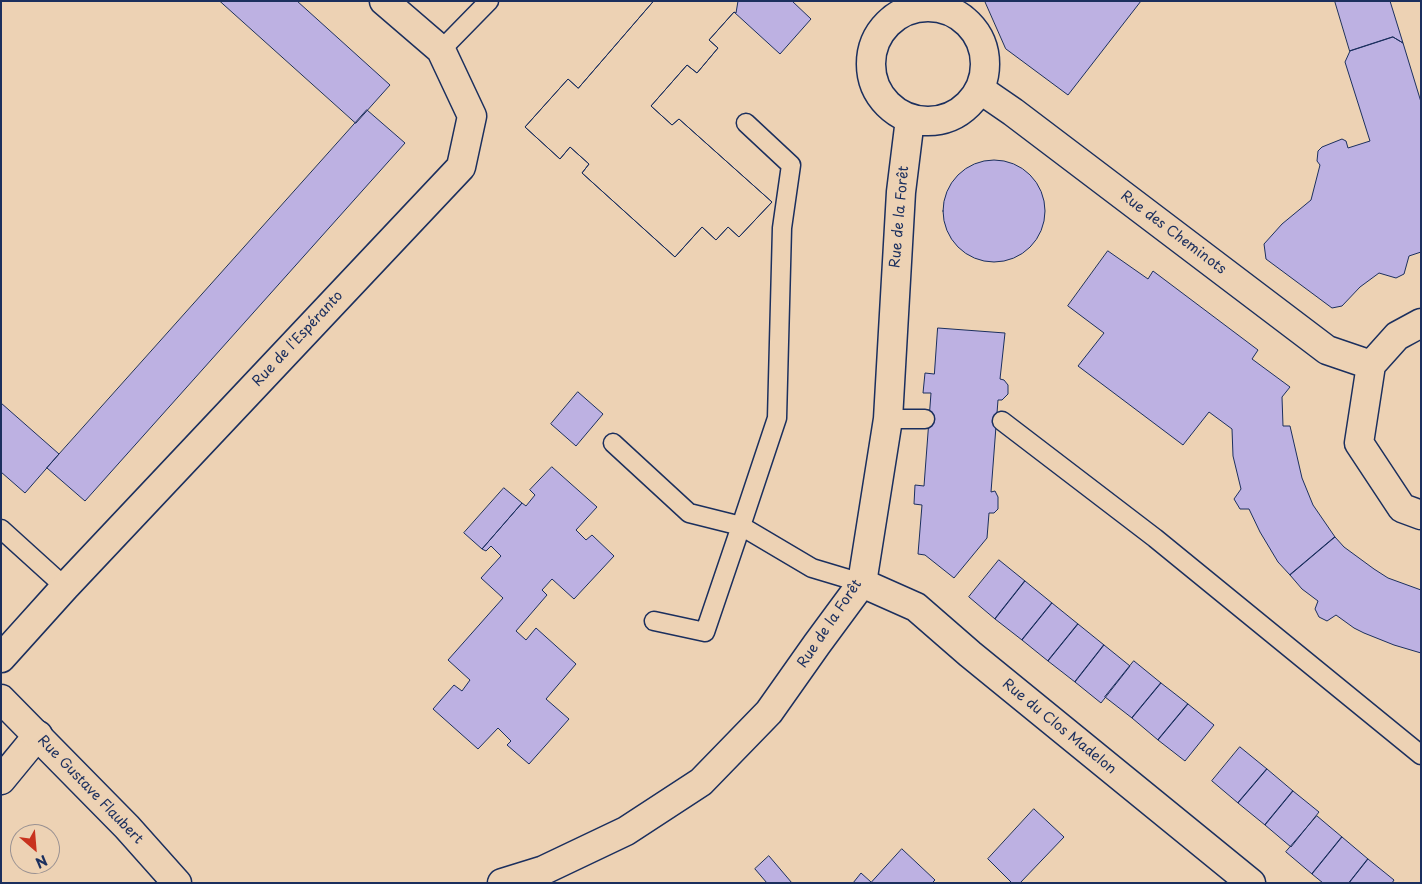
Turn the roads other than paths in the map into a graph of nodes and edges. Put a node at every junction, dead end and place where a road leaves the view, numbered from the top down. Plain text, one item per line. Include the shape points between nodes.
1 (384, 1) edge
2 (489, 1) edge
3 (937, 4) edge
4 (890, 10) edge
5 (440, 50) junction
6 (981, 90) junction
7 (910, 119) junction
8 (746, 123) dead end
9 (1421, 323) edge
10 (1370, 365) junction
11 (925, 418) dead end
12 (888, 419) junction
13 (1002, 421) dead end
14 (614, 443) dead end
15 (1421, 515) edge
16 (741, 526) junction
17 (1, 529) edge
18 (862, 583) junction
19 (65, 587) junction
20 (654, 621) dead end
21 (1, 658) edge
22 (1, 699) edge
23 (38, 735) junction
24 (1421, 755) edge
25 (1, 780) edge
26 (177, 883) edge
27 (502, 883) edge
28 (1251, 883) edge

1 - 5 street, Rue de l'Espéranto
2 - 5 lane
3 - 4 street via 907,11
3 - 6 street via 971,25 981,40 986,58
4 - 7 street via 873,48 871,66 874,83 882,99 894,111
5 - 19 street, Rue de l'Espéranto via 472,116 461,167
6 - 7 street via 965,109 948,118 929,122
6 - 10 street, Rue des Cheminots via 1327,350
7 - 12 street, Rue de la Forêt via 901,192
8 - 16 lane via 791,165 782,228 777,418
9 - 10 street via 1397,336
10 - 15 street via 1359,443 1402,508
11 - 12 lane
12 - 18 street, Rue de la Forêt
13 - 24 lane via 1155,538
14 - 16 lane via 690,513
16 - 18 lane via 812,568
16 - 20 lane via 705,632
17 - 19 lane
18 - 27 street, Rue de la Forêt via 769,712 701,782 626,831 544,870
18 - 28 street, Rue du Clos Madelon via 916,607
19 - 21 street, Rue de l'Espéranto
22 - 23 street, Rue Gustave Flaubert
23 - 25 street
23 - 26 street, Rue Gustave Flaubert

